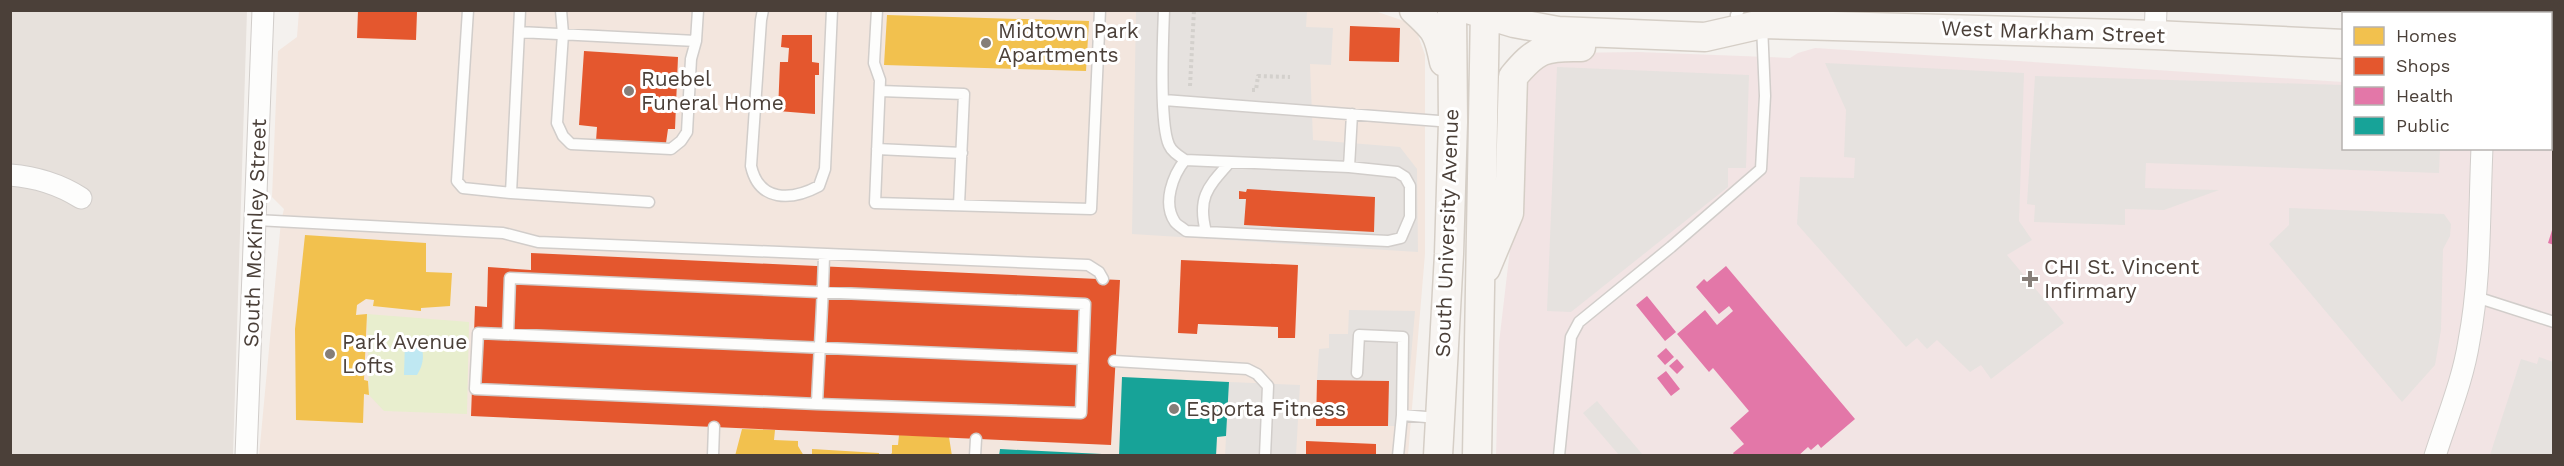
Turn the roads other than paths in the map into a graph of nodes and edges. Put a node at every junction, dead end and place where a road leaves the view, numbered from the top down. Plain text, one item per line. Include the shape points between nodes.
1 (263, 10) edge
2 (468, 10) edge
3 (520, 10) edge
4 (561, 10) edge
5 (698, 10) edge
6 (763, 10) edge
7 (832, 10) edge
8 (877, 10) edge
9 (1100, 10) edge
10 (1164, 10) edge
11 (1414, 10) edge
12 (1452, 10) edge
13 (1481, 12) edge
14 (1741, 15) edge
15 (1793, 18) edge
16 (2156, 23) edge
17 (519, 32) junction
18 (563, 34) junction
19 (1705, 38) junction
20 (696, 41) junction
21 (2342, 44) edge
22 (880, 91) junction
23 (1164, 100) junction
24 (1453, 112) junction
25 (1352, 114) junction
26 (877, 149) junction
27 (2482, 150) edge
28 (962, 153) junction
29 (1185, 160) junction
30 (1230, 162) junction
31 (1349, 167) junction
32 (10, 175) edge
33 (511, 193) junction
34 (81, 198) dead end
35 (649, 202) dead end
36 (959, 205) junction
37 (256, 220) junction
38 (1206, 231) junction
39 (824, 254) junction
40 (1103, 279) dead end
41 (1481, 281) junction
42 (823, 292) junction
43 (2476, 297) junction
44 (2553, 322) edge
45 (508, 334) junction
46 (820, 348) junction
47 (1083, 359) junction
48 (1114, 361) dead end
49 (1356, 373) dead end
50 (818, 404) junction
51 (1402, 415) junction
52 (1440, 418) junction
53 (714, 427) dead end
54 (976, 439) dead end
55 (246, 456) edge
56 (713, 456) edge
57 (975, 456) edge
58 (1265, 456) edge
59 (1398, 456) edge
60 (1438, 456) edge
61 (1477, 456) edge
62 (1559, 456) edge
63 (2435, 456) edge

1 - 37 street, South McKinley Street
2 - 33 lane via 457,181 463,188
3 - 17 lane
4 - 18 lane
5 - 20 lane
6 - 7 lane via 751,166 760,188 778,195 804,195 819,186 825,169
8 - 22 lane via 874,63
9 - 36 lane via 1091,208
10 - 23 lane
11 - 24 main road via 1432,25 1440,44
12 - 24 main road, South University Avenue
13 - 19 main road, West Markham Street via 1558,31
13 - 41 main road, South University Avenue
14 - 15 main road, West Markham Street
14 - 19 main road, West Markham Street
14 - 62 lane via 1765,96 1761,169 1579,322 1571,337
15 - 16 main road, West Markham Street
16 - 21 main road, West Markham Street
17 - 18 lane
17 - 33 lane
18 - 20 lane
18 - 20 lane via 557,123 571,144 671,149 681,141 687,132 691,59
19 - 41 main road via 1669,47 1555,46 1539,50 1526,61 1513,77 1509,213
22 - 26 lane
22 - 28 lane via 964,94
23 - 25 lane
23 - 29 lane via 1169,145
24 - 25 lane
24 - 52 main road, South University Avenue
25 - 31 lane
26 - 28 lane
26 - 36 lane via 875,202
27 - 43 street
28 - 36 lane
29 - 30 lane
29 - 38 lane via 1171,186 1170,207 1175,222 1186,231
30 - 31 lane
30 - 38 lane via 1202,200
31 - 38 lane via 1387,170 1405,177 1410,186 1410,217 1401,237 1388,241
32 - 34 street via 56,184
33 - 35 lane
37 - 39 lane via 503,233 538,242
37 - 55 street, South McKinley Street
39 - 40 lane via 1088,266
39 - 42 lane
41 - 61 main road, South University Avenue
42 - 45 lane via 510,278
42 - 46 lane
42 - 47 lane via 1085,304
43 - 44 lane
43 - 63 street via 2464,364
45 - 46 lane
45 - 50 lane via 478,333 476,389
46 - 47 lane
46 - 50 lane
47 - 50 lane via 1081,413
48 - 58 lane via 1247,369 1257,374 1268,386
49 - 51 lane via 1359,335 1403,337
51 - 52 lane
51 - 59 lane
52 - 60 main road, South University Avenue
53 - 56 lane
54 - 57 lane

